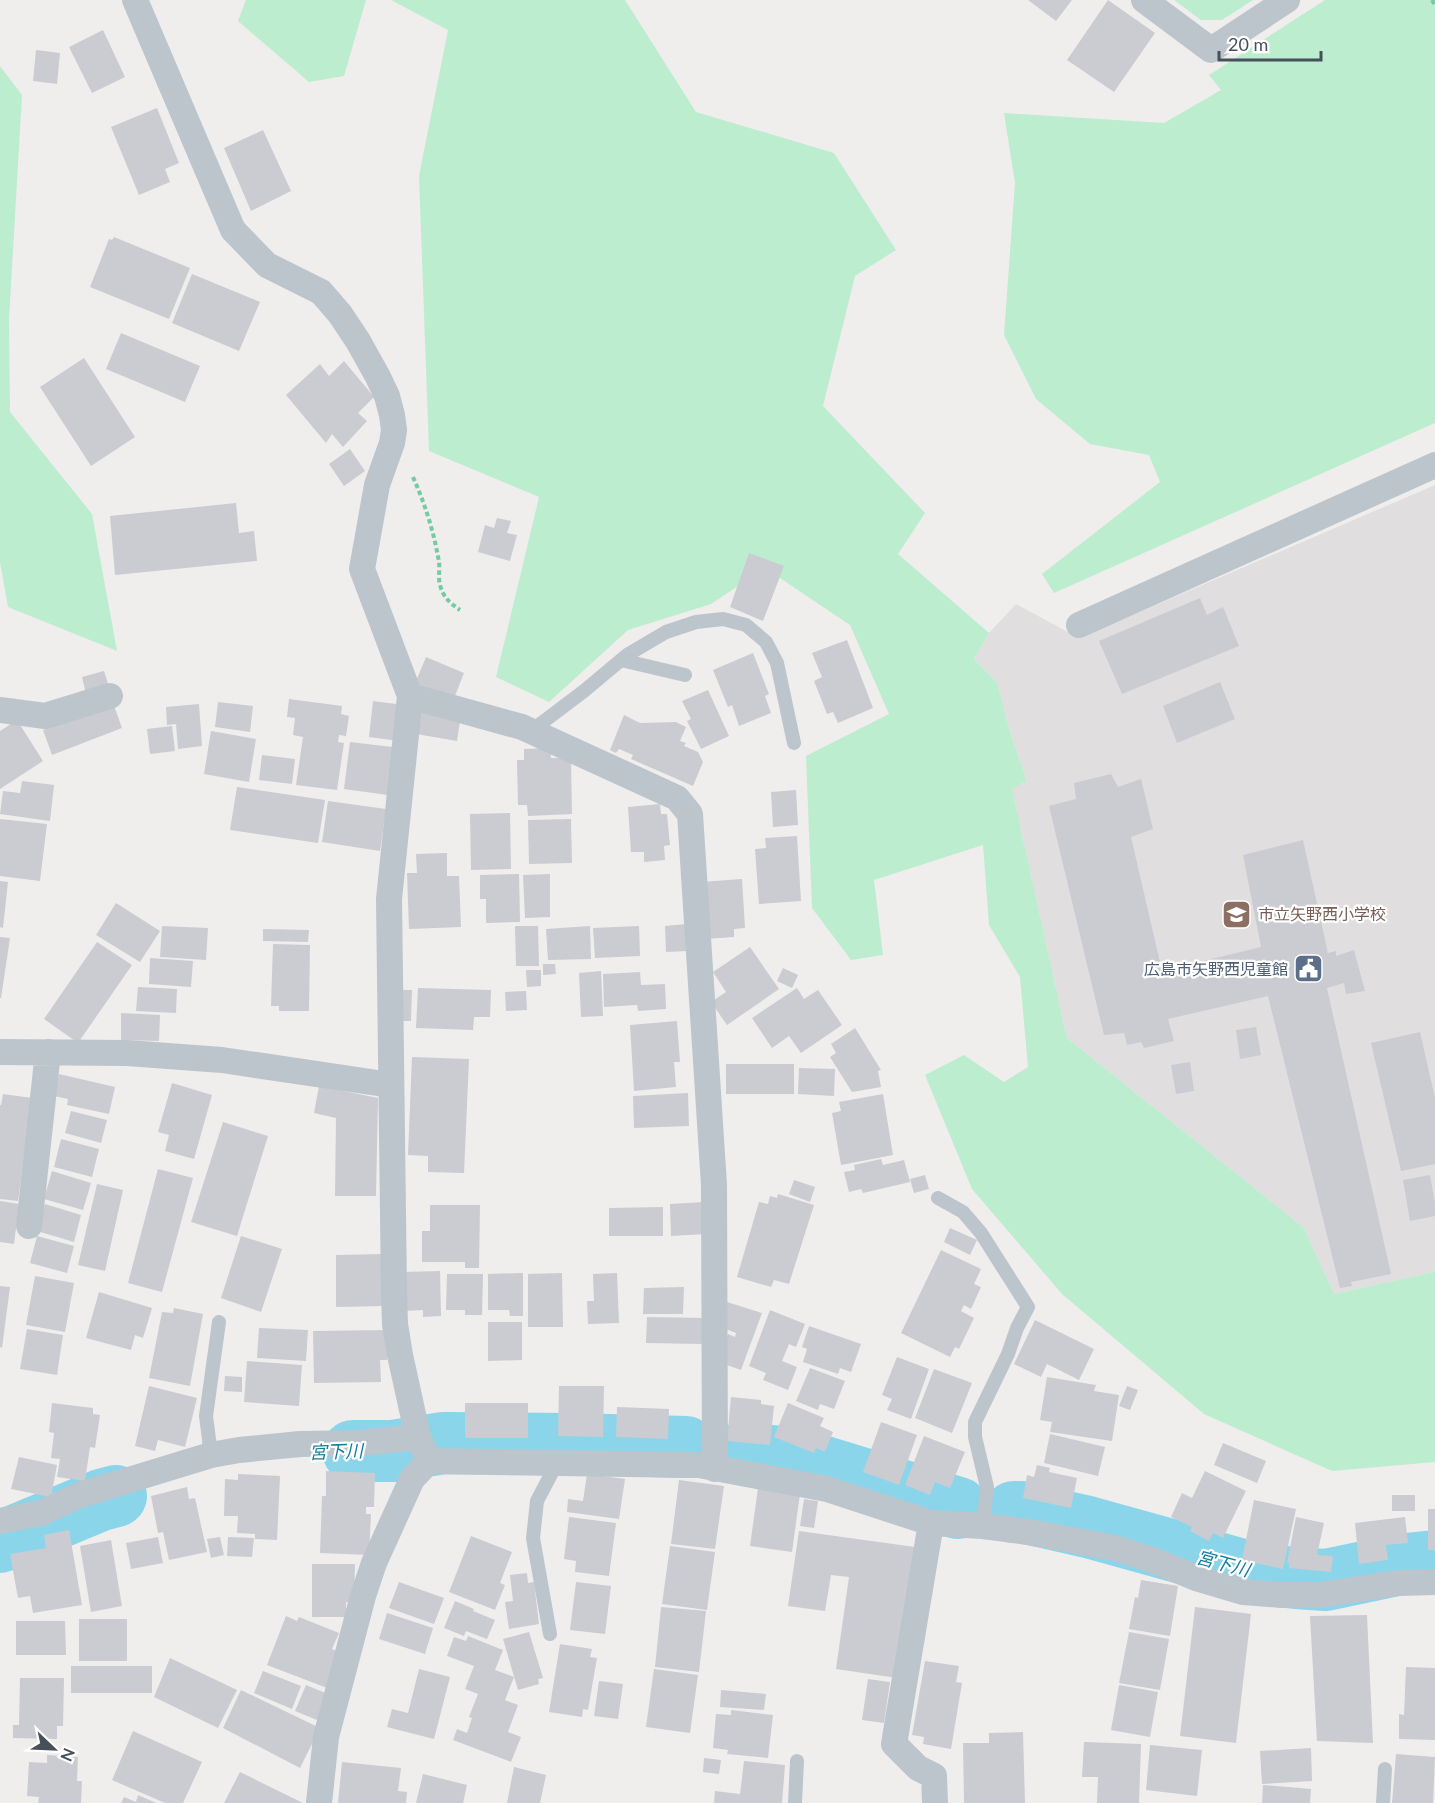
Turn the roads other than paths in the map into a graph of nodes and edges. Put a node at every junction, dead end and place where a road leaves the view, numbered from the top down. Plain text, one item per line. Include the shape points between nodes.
1 (135, 0) edge
2 (1144, 0) edge
3 (1287, 0) edge
4 (1435, 465) edge
5 (1079, 626) dead end
6 (621, 660) junction
7 (685, 675) dead end
8 (110, 696) dead end
9 (410, 696) junction
10 (0, 710) edge
11 (531, 731) junction
12 (794, 743) dead end
13 (0, 1052) edge
14 (48, 1052) junction
15 (391, 1085) junction
16 (938, 1198) dead end
17 (29, 1226) dead end
18 (219, 1322) dead end
19 (423, 1448) junction
20 (211, 1455) junction
21 (557, 1463) junction
22 (715, 1469) junction
23 (0, 1521) edge
24 (931, 1523) junction
25 (983, 1526) junction
26 (1435, 1582) edge
27 (550, 1634) dead end
28 (796, 1761) dead end
29 (1385, 1769) dead end
30 (319, 1803) edge
31 (795, 1803) edge
32 (935, 1803) edge
33 (1383, 1803) edge

1 - 9 street via 233,230 267,265 321,292 358,341 387,396 393,423 392,443 377,485 362,569
2 - 3 street via 1211,50
4 - 5 street
6 - 7 lane
6 - 11 lane
6 - 12 lane via 666,632 696,622 723,619 746,626 766,642 777,663
8 - 10 street via 45,716
9 - 11 street
9 - 15 street via 390,899
11 - 22 street via 677,798 690,814 714,1185
13 - 14 street
14 - 15 street via 222,1060
14 - 17 street
15 - 19 street via 395,1324
16 - 25 lane via 963,1212 981,1233 1028,1307 975,1422 987,1487
18 - 20 lane via 207,1416
19 - 20 street via 300,1444
19 - 21 street
19 - 30 street via 374,1563 326,1737
20 - 23 street via 80,1495 41,1512
21 - 22 street
21 - 27 lane via 537,1501 533,1538
22 - 24 street via 826,1489
24 - 25 street
24 - 32 street via 894,1744 918,1768 934,1776
25 - 26 street via 1114,1548 1243,1592 1320,1594
28 - 31 lane
29 - 33 lane

